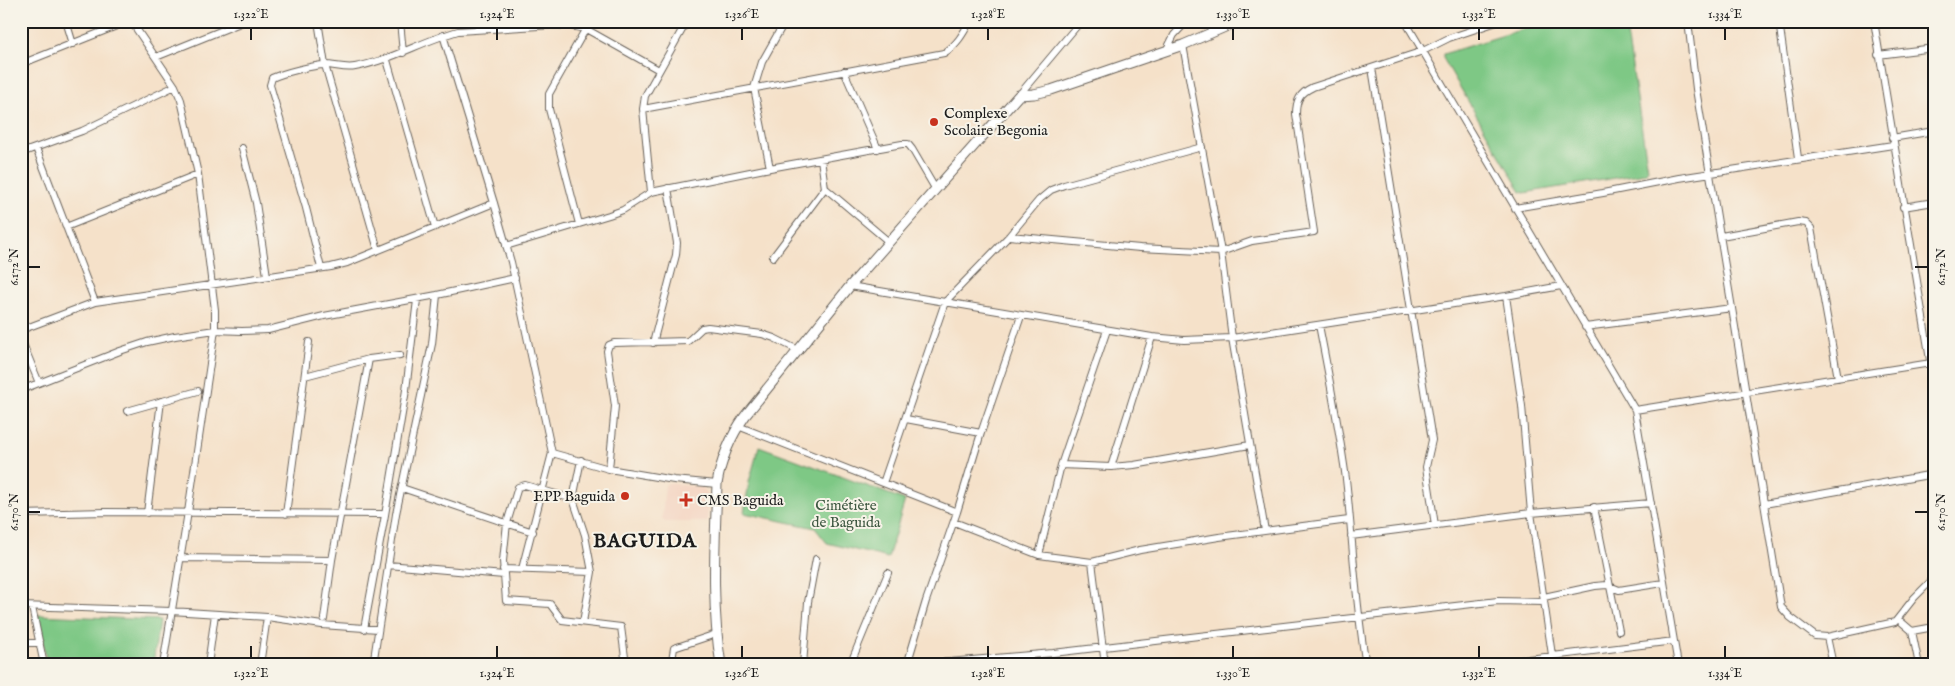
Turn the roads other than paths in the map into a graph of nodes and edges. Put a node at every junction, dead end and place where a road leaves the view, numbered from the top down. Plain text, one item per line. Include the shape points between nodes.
1 (66, 21) edge
2 (130, 21) edge
3 (245, 21) edge
4 (318, 21) edge
5 (400, 21) edge
6 (590, 21) edge
7 (687, 21) edge
8 (785, 21) edge
9 (970, 21) edge
10 (1082, 21) edge
11 (1187, 21) edge
12 (1239, 21) edge
13 (1406, 21) edge
14 (1500, 21) edge
15 (1688, 21) edge
16 (1779, 21) edge
17 (1874, 21) edge
18 (236, 23) edge
19 (586, 29) junction
20 (443, 35) junction
21 (74, 44) junction
22 (1183, 46) junction
23 (1934, 48) edge
24 (1166, 51) junction
25 (1423, 51) junction
26 (403, 53) junction
27 (1878, 55) junction
28 (156, 56) junction
29 (387, 60) junction
30 (21, 64) edge
31 (325, 65) junction
32 (1372, 68) junction
33 (659, 70) junction
34 (844, 71) junction
35 (175, 86) junction
36 (754, 88) junction
37 (1019, 95) junction
38 (644, 109) junction
39 (1934, 132) edge
40 (1892, 142) junction
41 (1202, 147) junction
42 (36, 148) junction
43 (242, 148) dead end
44 (878, 148) junction
45 (21, 153) edge
46 (1798, 158) junction
47 (821, 159) junction
48 (770, 168) junction
49 (1712, 173) junction
50 (198, 174) junction
51 (668, 188) junction
52 (825, 188) junction
53 (936, 190) junction
54 (651, 192) junction
55 (1934, 202) edge
56 (494, 203) junction
57 (1903, 207) junction
58 (1515, 208) junction
59 (579, 224) junction
60 (66, 227) junction
61 (435, 227) junction
62 (1008, 236) junction
63 (1721, 236) junction
64 (889, 242) junction
65 (506, 246) junction
66 (378, 250) junction
67 (1221, 252) junction
68 (773, 257) dead end
69 (321, 268) junction
70 (267, 276) junction
71 (515, 278) junction
72 (211, 285) junction
73 (850, 286) junction
74 (1561, 286) junction
75 (437, 295) junction
76 (1506, 296) junction
77 (417, 300) junction
78 (95, 302) junction
79 (945, 302) junction
80 (1732, 308) junction
81 (1411, 310) junction
82 (1021, 316) junction
83 (1319, 325) junction
84 (1585, 327) junction
85 (21, 330) edge
86 (214, 330) junction
87 (1107, 330) junction
88 (1152, 337) junction
89 (1232, 338) junction
90 (21, 339) edge
91 (309, 342) dead end
92 (653, 343) junction
93 (800, 351) junction
94 (400, 355) dead end
95 (369, 359) junction
96 (1931, 364) junction
97 (305, 376) junction
98 (1838, 378) junction
99 (39, 382) junction
100 (1934, 384) edge
101 (21, 390) edge
102 (198, 392) dead end
103 (1745, 392) junction
104 (161, 401) junction
105 (1636, 410) junction
106 (127, 411) dead end
107 (906, 419) junction
108 (738, 426) junction
109 (981, 433) junction
110 (1250, 445) junction
111 (552, 453) junction
112 (581, 460) junction
113 (1061, 465) junction
114 (1111, 467) junction
115 (609, 468) junction
116 (1934, 474) edge
117 (883, 483) junction
118 (717, 484) junction
119 (402, 488) junction
120 (544, 490) junction
121 (573, 499) junction
122 (1651, 503) junction
123 (1764, 504) junction
124 (1594, 507) junction
125 (957, 512) junction
126 (147, 513) junction
127 (188, 513) junction
128 (1531, 513) junction
129 (21, 514) edge
130 (286, 514) junction
131 (341, 514) junction
132 (380, 514) dead end
133 (1349, 520) junction
134 (954, 522) junction
135 (507, 523) junction
136 (1435, 525) junction
137 (1265, 531) junction
138 (533, 532) junction
139 (1351, 536) junction
140 (1039, 554) junction
141 (180, 558) junction
142 (816, 558) dead end
143 (332, 560) junction
144 (1092, 562) junction
145 (388, 565) junction
146 (522, 570) junction
147 (504, 572) junction
148 (592, 572) junction
149 (888, 572) dead end
150 (1934, 578) edge
151 (1664, 583) junction
152 (1611, 587) junction
153 (1544, 600) junction
154 (21, 606) edge
155 (32, 607) junction
156 (171, 612) junction
157 (214, 614) junction
158 (268, 617) junction
159 (1358, 618) junction
160 (324, 619) dead end
161 (1898, 619) junction
162 (583, 622) junction
163 (1934, 628) edge
164 (364, 630) junction
165 (378, 630) junction
166 (1912, 631) junction
167 (1619, 632) dead end
168 (716, 634) junction
169 (1827, 637) junction
170 (1674, 641) junction
171 (21, 642) edge
172 (40, 644) junction
173 (1103, 647) junction
174 (1552, 655) junction
175 (44, 665) edge
176 (163, 665) edge
177 (208, 665) edge
178 (260, 665) edge
179 (373, 665) edge
180 (626, 665) edge
181 (654, 665) edge
182 (721, 665) edge
183 (803, 665) edge
184 (850, 665) edge
185 (907, 665) edge
186 (913, 665) edge
187 (1105, 665) edge
188 (1366, 665) edge
189 (1479, 665) edge
190 (1678, 665) edge
191 (1833, 665) edge
192 (1919, 665) edge

1 - 21 street
2 - 21 street
2 - 28 street
3 - 18 street
4 - 31 street
5 - 26 street
6 - 19 street
7 - 33 street
8 - 36 street via 762,62
9 - 34 street via 959,41 944,53
10 - 37 street
11 - 24 street via 1174,34
12 - 22 street
13 - 25 street
14 - 25 street via 1449,38
15 - 49 street via 1696,88
16 - 46 street
17 - 27 street
18 - 28 street
19 - 20 street via 571,26 474,29
19 - 33 street
19 - 59 street via 548,94 549,109
20 - 26 street
20 - 56 street
21 - 30 street
22 - 24 street
22 - 41 street
23 - 27 street
24 - 37 street via 1051,90
25 - 32 street
25 - 58 street
26 - 29 street
27 - 40 street
28 - 35 street
29 - 31 street via 354,67
29 - 61 street
31 - 66 street
31 - 69 street via 279,75 272,78 270,85
32 - 67 street via 1313,87 1298,98 1296,114 1314,232 1252,241
32 - 81 street
33 - 38 street via 645,96
34 - 36 street
34 - 44 street
35 - 42 street via 82,131
35 - 50 street
36 - 38 street
36 - 48 street
37 - 53 street
38 - 54 street
39 - 40 street
40 - 46 street
40 - 57 street
41 - 62 street via 1050,190
41 - 67 street
42 - 45 street
42 - 60 street
43 - 70 street via 256,203
44 - 47 street
44 - 53 street via 908,144
46 - 49 street
47 - 48 street
47 - 52 street
48 - 51 street
49 - 58 street
49 - 63 street
50 - 60 street
50 - 72 street
51 - 54 street
51 - 92 street via 676,255
52 - 64 street
52 - 68 street
53 - 64 street
54 - 59 street via 623,210
55 - 57 street
56 - 61 street
56 - 65 street
57 - 96 street
58 - 74 street
59 - 65 street
60 - 78 street
61 - 66 street
62 - 67 street
62 - 79 street
63 - 80 street
63 - 98 street via 1798,222 1811,228
64 - 73 street
65 - 71 street
66 - 69 street via 347,263
67 - 89 street
69 - 70 street
70 - 72 street
71 - 75 street
71 - 111 street
72 - 78 street
72 - 86 street
73 - 79 street
73 - 93 street
74 - 76 street
74 - 84 street
75 - 77 street
75 - 119 street via 432,344
76 - 81 street
76 - 128 street via 1522,406
77 - 86 street via 324,316 268,330
77 - 164 street via 386,515
78 - 85 street
79 - 82 street
79 - 107 street
80 - 84 street
80 - 103 street
81 - 83 street
81 - 136 street via 1432,440 1426,467
82 - 87 street
82 - 109 street
83 - 89 street
83 - 133 street via 1338,423
84 - 105 street
86 - 99 street via 147,342
86 - 127 street
87 - 88 street
87 - 113 street
88 - 89 street via 1184,340
88 - 114 street
89 - 110 street
90 - 99 street
91 - 97 street
92 - 93 street via 688,341 702,328 708,327 762,334
92 - 115 street via 609,345 607,351 615,406
93 - 108 street
94 - 95 street
95 - 97 street
95 - 131 street
96 - 98 street
96 - 100 street
97 - 130 street
98 - 103 street
99 - 101 street
102 - 104 street
103 - 105 street
103 - 123 street
104 - 106 street
104 - 126 street
105 - 122 street
107 - 109 street
107 - 117 street
108 - 117 street
108 - 118 street
109 - 125 street
110 - 114 street
110 - 137 street
111 - 112 street
111 - 120 street
112 - 115 street
112 - 121 street
113 - 114 street
113 - 140 street
115 - 118 street
116 - 123 street
117 - 125 street
118 - 168 street
119 - 135 street
119 - 145 street
120 - 121 street
120 - 135 street via 518,486
120 - 138 street
121 - 148 street via 585,534
122 - 124 street
122 - 151 street
123 - 169 street via 1782,607 1815,636
124 - 128 street
124 - 152 street
125 - 134 street
126 - 127 street
126 - 129 street
127 - 130 street
127 - 141 street
128 - 136 street
128 - 153 street
130 - 131 street
131 - 132 street
131 - 143 street
133 - 137 street
133 - 139 street
134 - 140 street
134 - 185 street
135 - 138 street
135 - 147 street
136 - 139 street
137 - 144 street via 1140,550
138 - 146 street
139 - 159 street
140 - 144 street
141 - 143 street
141 - 156 street
142 - 183 street via 808,602
143 - 160 street
144 - 173 street
145 - 147 street
145 - 165 street
146 - 147 street
146 - 148 street
147 - 162 street via 506,601 545,603 553,607 562,620
148 - 162 street
149 - 184 street
150 - 161 street
151 - 152 street via 1621,590
151 - 170 street
152 - 153 street via 1595,586
152 - 167 street
153 - 159 street via 1498,601
153 - 174 street
154 - 155 street
155 - 156 street
155 - 172 street
156 - 157 street
156 - 176 street
157 - 158 street
157 - 177 street
158 - 164 street
158 - 178 street
159 - 173 street
159 - 188 street
161 - 166 street
161 - 169 street via 1891,624
162 - 180 street via 622,626
163 - 166 street
164 - 165 street
165 - 179 street
166 - 192 street
168 - 181 street via 674,648 672,660
168 - 182 street
169 - 191 street
170 - 174 street
170 - 190 street
171 - 172 street
172 - 175 street
173 - 186 street
173 - 187 street
174 - 189 street

